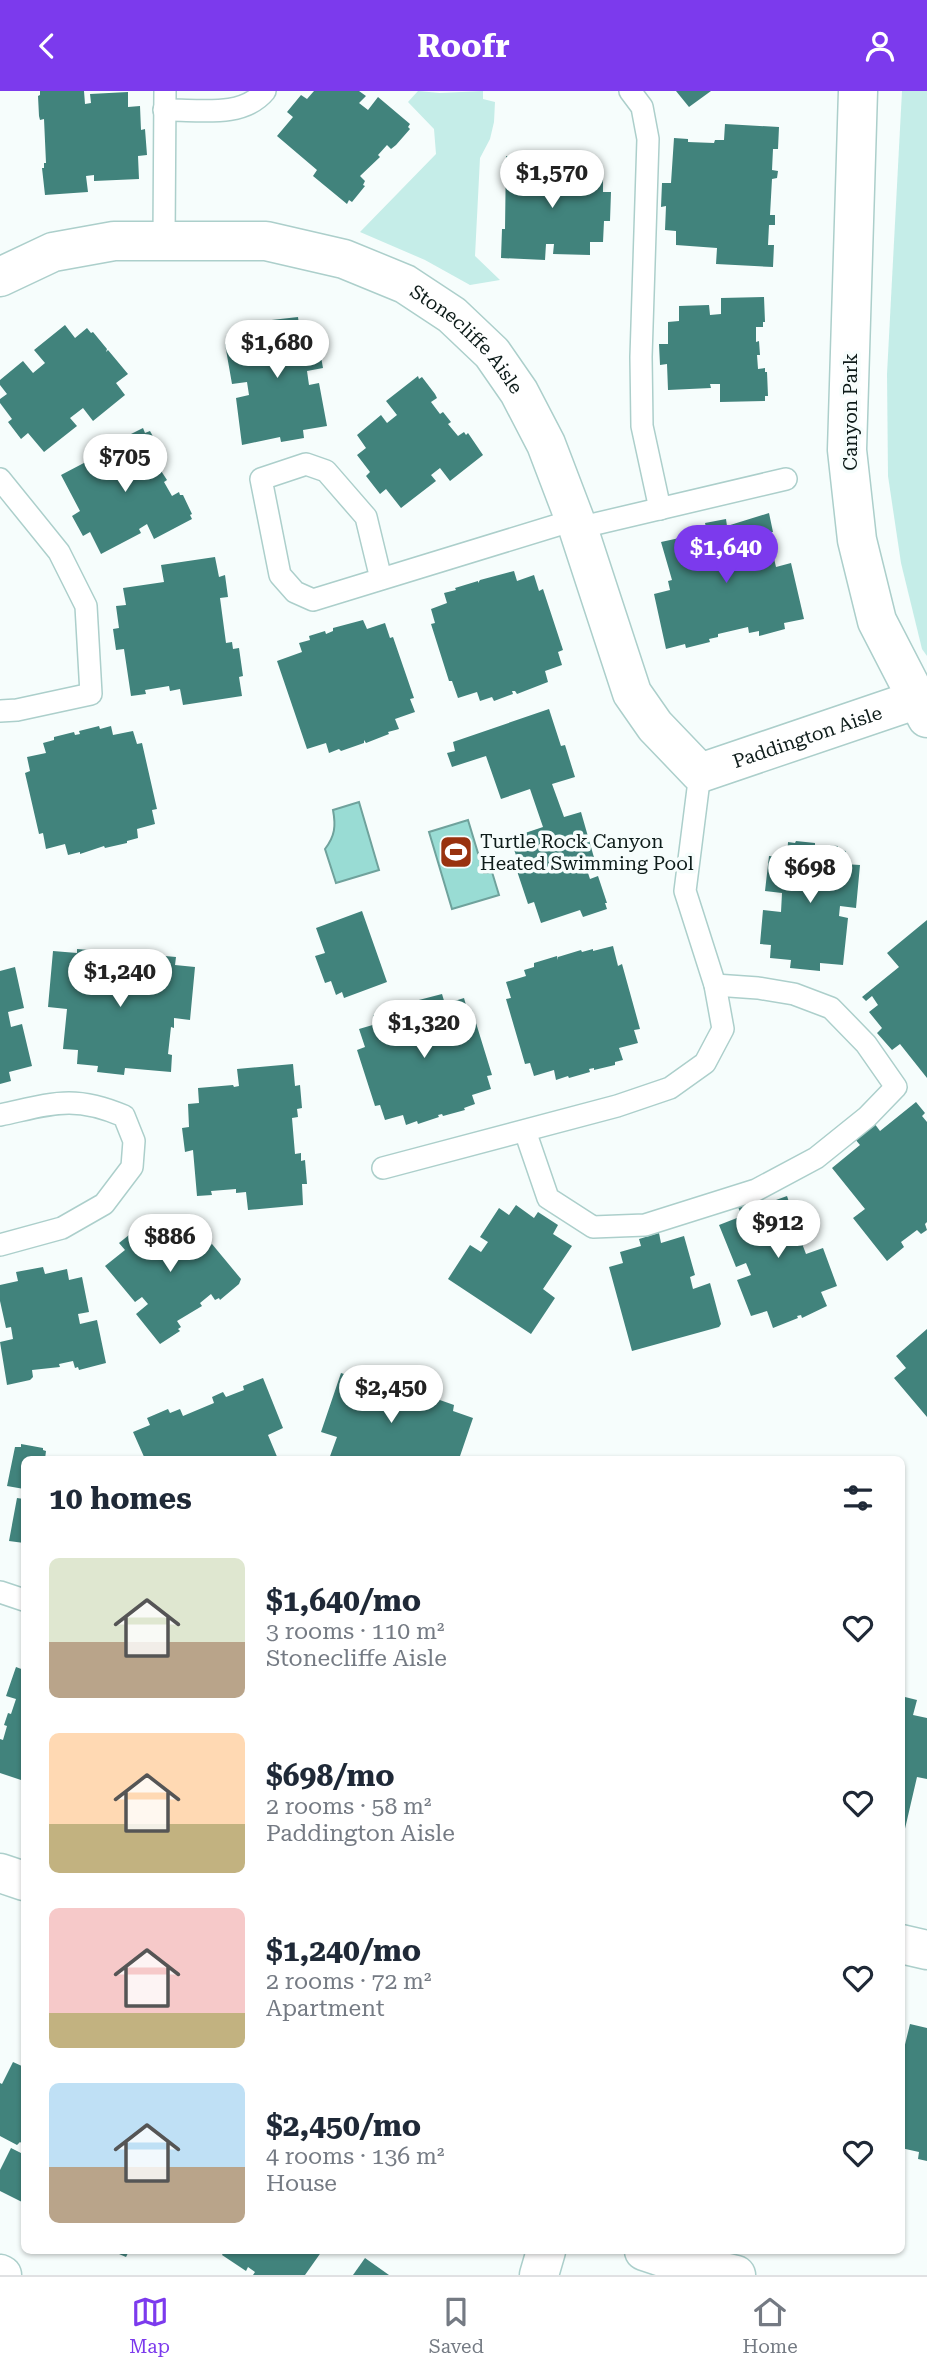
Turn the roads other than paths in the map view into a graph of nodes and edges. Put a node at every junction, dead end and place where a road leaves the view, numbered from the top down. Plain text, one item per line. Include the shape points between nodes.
1 (265, 91) edge
2 (630, 91) edge
3 (858, 91) edge
4 (164, 100) edge
5 (164, 239) junction
6 (0, 277) edge
7 (786, 478) dead end
8 (0, 479) edge
9 (660, 509) junction
10 (576, 524) junction
11 (381, 579) junction
12 (921, 709) edge
13 (0, 711) edge
14 (700, 773) junction
15 (715, 985) junction
16 (0, 1115) edge
17 (525, 1131) junction
18 (383, 1168) dead end
19 (0, 1245) edge
20 (0, 1592) edge
21 (21, 1598) edge
22 (0, 1873) edge
23 (21, 1880) edge
24 (905, 1945) edge
25 (927, 1950) edge
26 (545, 2254) edge
27 (652, 2254) edge
28 (539, 2275) edge
29 (736, 2275) edge

1 - 4 lane via 248,106 232,109
2 - 9 lane via 642,107 648,139 642,426
3 - 12 street, Canyon Park via 847,450 857,541 877,621
4 - 5 lane
5 - 6 street, Stonecliffe Aisle via 114,240 53,252
5 - 10 street, Stonecliffe Aisle via 266,241 344,259 405,284 452,315 492,353 519,392 546,444
7 - 9 lane
8 - 13 lane via 60,552 86,606 91,694
9 - 10 lane
10 - 11 lane
10 - 14 street, Stonecliffe Aisle via 632,693 655,726
11 - 11 lane via 313,600 295,592 280,575 261,479 306,464 326,471 366,517
12 - 14 street, Paddington Aisle
14 - 15 lane via 685,891
15 - 17 lane via 723,1028 705,1063 670,1088
15 - 17 lane via 794,994 831,1008 866,1044 896,1087 816,1158 756,1190 645,1225 593,1227 548,1198
16 - 19 lane via 62,1101 100,1105 124,1116 134,1141 132,1167 104,1204 62,1227
17 - 18 lane
20 - 21 lane
22 - 23 street
24 - 25 street
26 - 28 street
27 - 29 street

